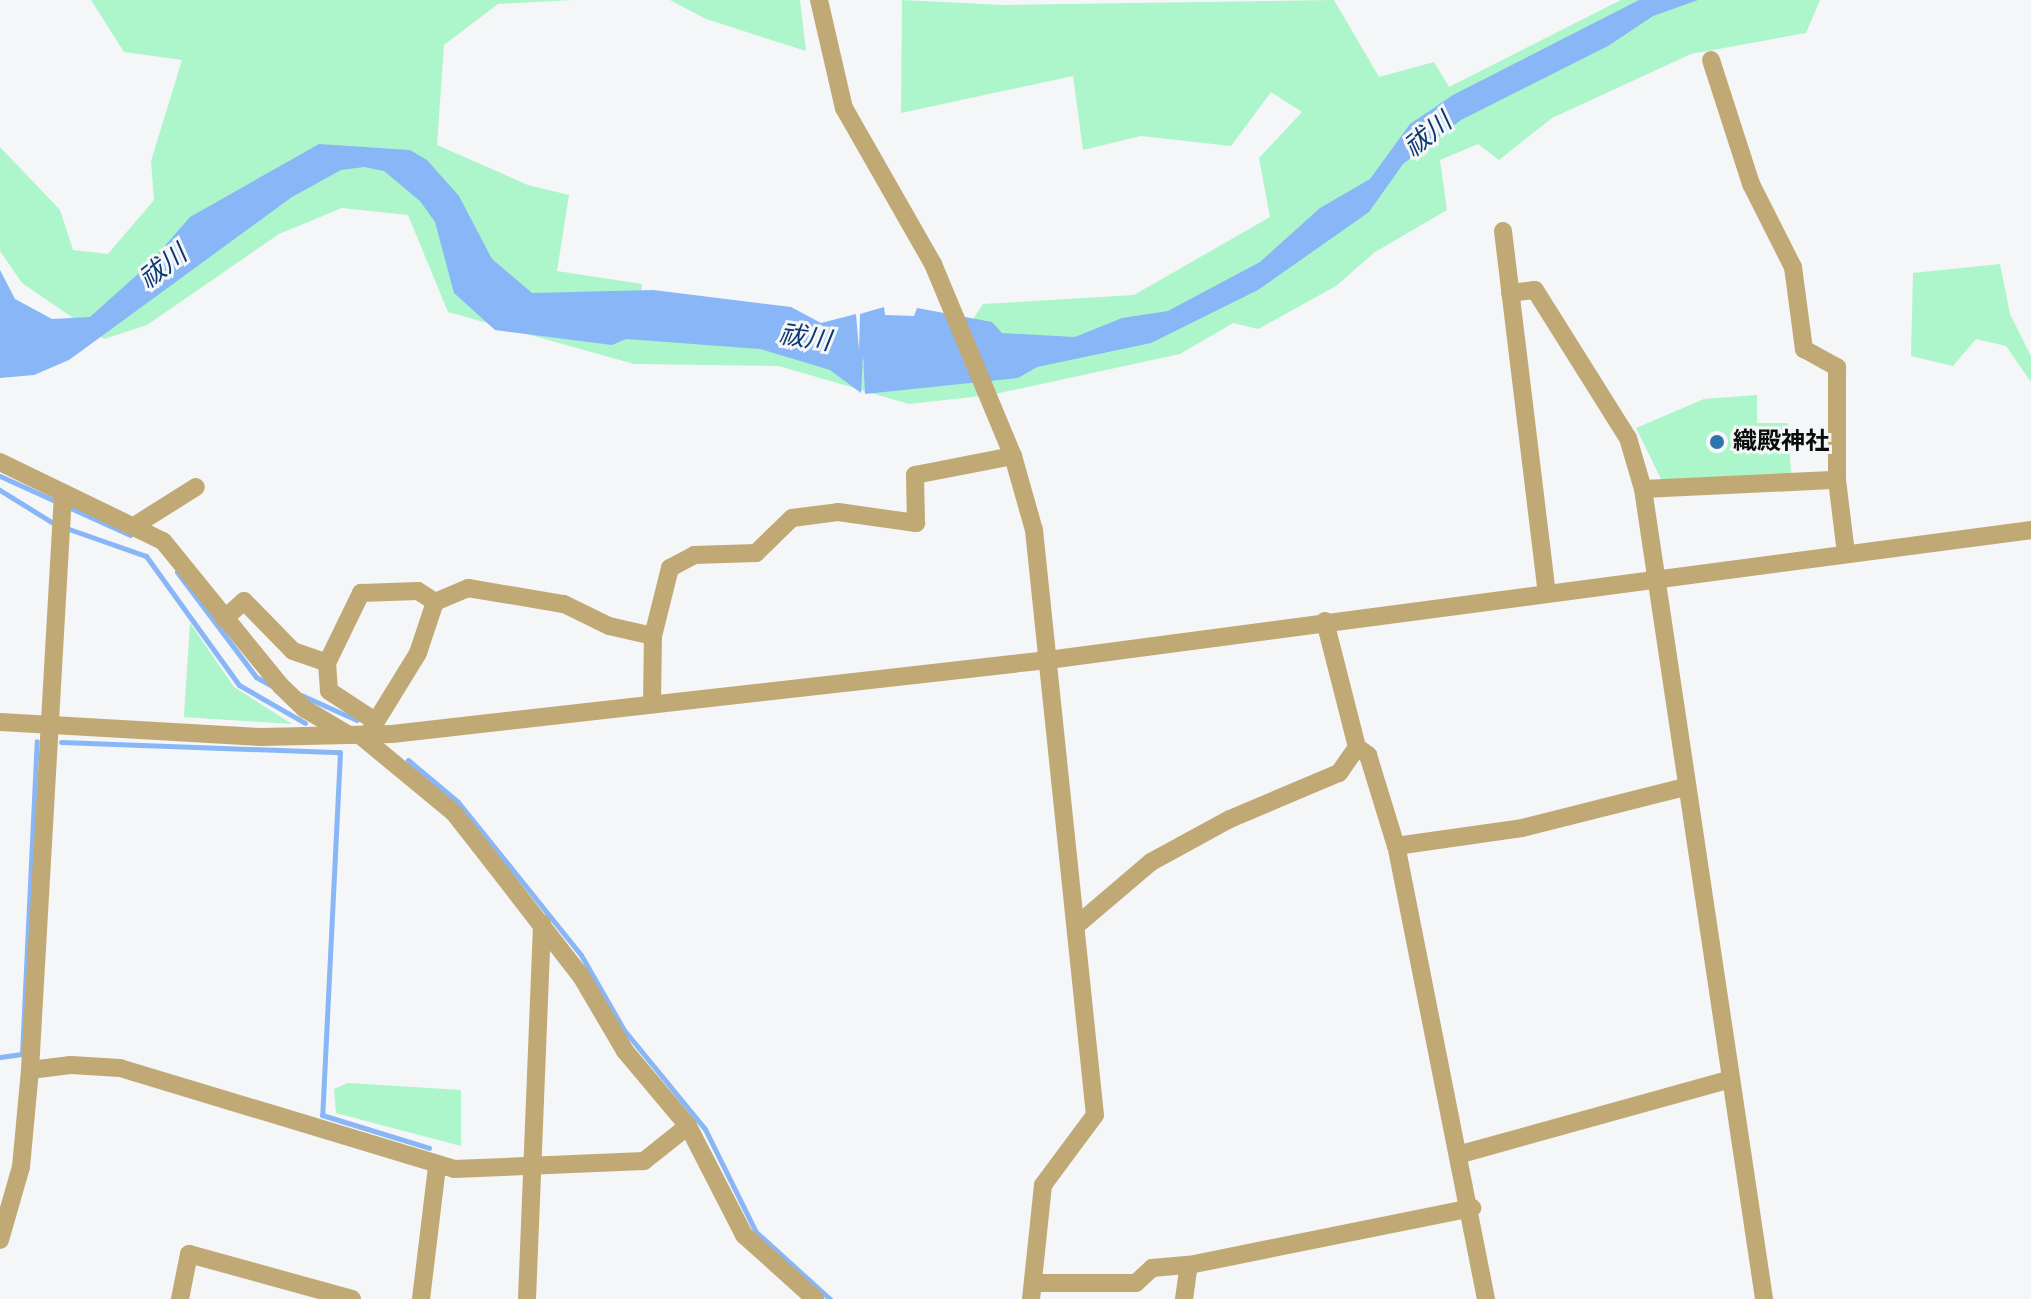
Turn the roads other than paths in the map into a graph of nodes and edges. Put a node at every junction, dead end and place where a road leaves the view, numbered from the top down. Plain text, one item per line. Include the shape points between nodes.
1 (819, 0) edge
2 (1711, 60) dead end
3 (1503, 231) dead end
4 (1510, 293) junction
5 (1013, 456) junction
6 (0, 462) edge
7 (1837, 480) junction
8 (196, 487) dead end
9 (1643, 489) junction
10 (62, 499) junction
11 (134, 526) junction
12 (2031, 530) edge
13 (1846, 553) junction
14 (1653, 579) junction
15 (1547, 593) junction
16 (435, 602) junction
17 (224, 619) junction
18 (1325, 621) junction
19 (653, 636) junction
20 (1048, 660) junction
21 (327, 663) junction
22 (652, 704) junction
23 (0, 722) edge
24 (47, 724) junction
25 (363, 732) junction
26 (1357, 747) junction
27 (1685, 787) junction
28 (1396, 846) junction
29 (542, 923) junction
30 (1077, 925) junction
31 (30, 1070) junction
32 (1731, 1079) junction
33 (688, 1126) junction
34 (1461, 1154) junction
35 (437, 1167) junction
36 (530, 1167) junction
37 (1472, 1208) junction
38 (0, 1240) edge
39 (1189, 1265) junction
40 (1032, 1291) edge
41 (180, 1299) edge
42 (352, 1299) edge
43 (421, 1299) edge
44 (527, 1299) edge
45 (815, 1299) edge
46 (1184, 1299) edge
47 (1486, 1299) edge
48 (1764, 1299) edge

1 - 5 street via 855,136 916,231
2 - 7 street via 1751,184 1793,267 1804,349 1837,367
3 - 4 street
4 - 9 street via 1535,290 1628,438
4 - 15 street
5 - 19 street via 915,475 916,523 838,512 792,518 756,553 694,555 670,568
5 - 20 street via 1034,530
6 - 10 street
7 - 9 street
7 - 13 street
8 - 11 street
9 - 14 street
10 - 11 street
10 - 24 street
11 - 17 street via 173,551
12 - 13 street
13 - 14 street
14 - 15 street
14 - 27 street
15 - 18 street
16 - 19 street via 468,588 508,591
16 - 21 street via 418,591 361,593
16 - 25 street via 418,653
17 - 21 street via 244,601 293,651
17 - 25 street via 299,704
18 - 20 street
18 - 26 street
19 - 22 street
20 - 22 street
20 - 30 street
21 - 25 street via 329,691
22 - 25 street
23 - 24 street
24 - 25 street
24 - 31 street
25 - 29 street via 454,813
26 - 28 street via 1368,755
26 - 30 street via 1339,773 1230,819 1151,862
27 - 28 street via 1522,828
27 - 32 street
28 - 34 street
29 - 33 street via 625,1051
29 - 36 street
30 - 40 street via 1095,1115 1043,1185
31 - 35 street via 71,1065 120,1068
31 - 38 street via 21,1167
32 - 34 street
32 - 48 street
33 - 36 street via 644,1161
33 - 45 street via 744,1235
34 - 37 street
35 - 36 street
35 - 43 street
36 - 44 street
37 - 39 street
37 - 47 street
39 - 40 street via 1152,1268 1136,1283
39 - 46 street
41 - 42 street via 189,1254

